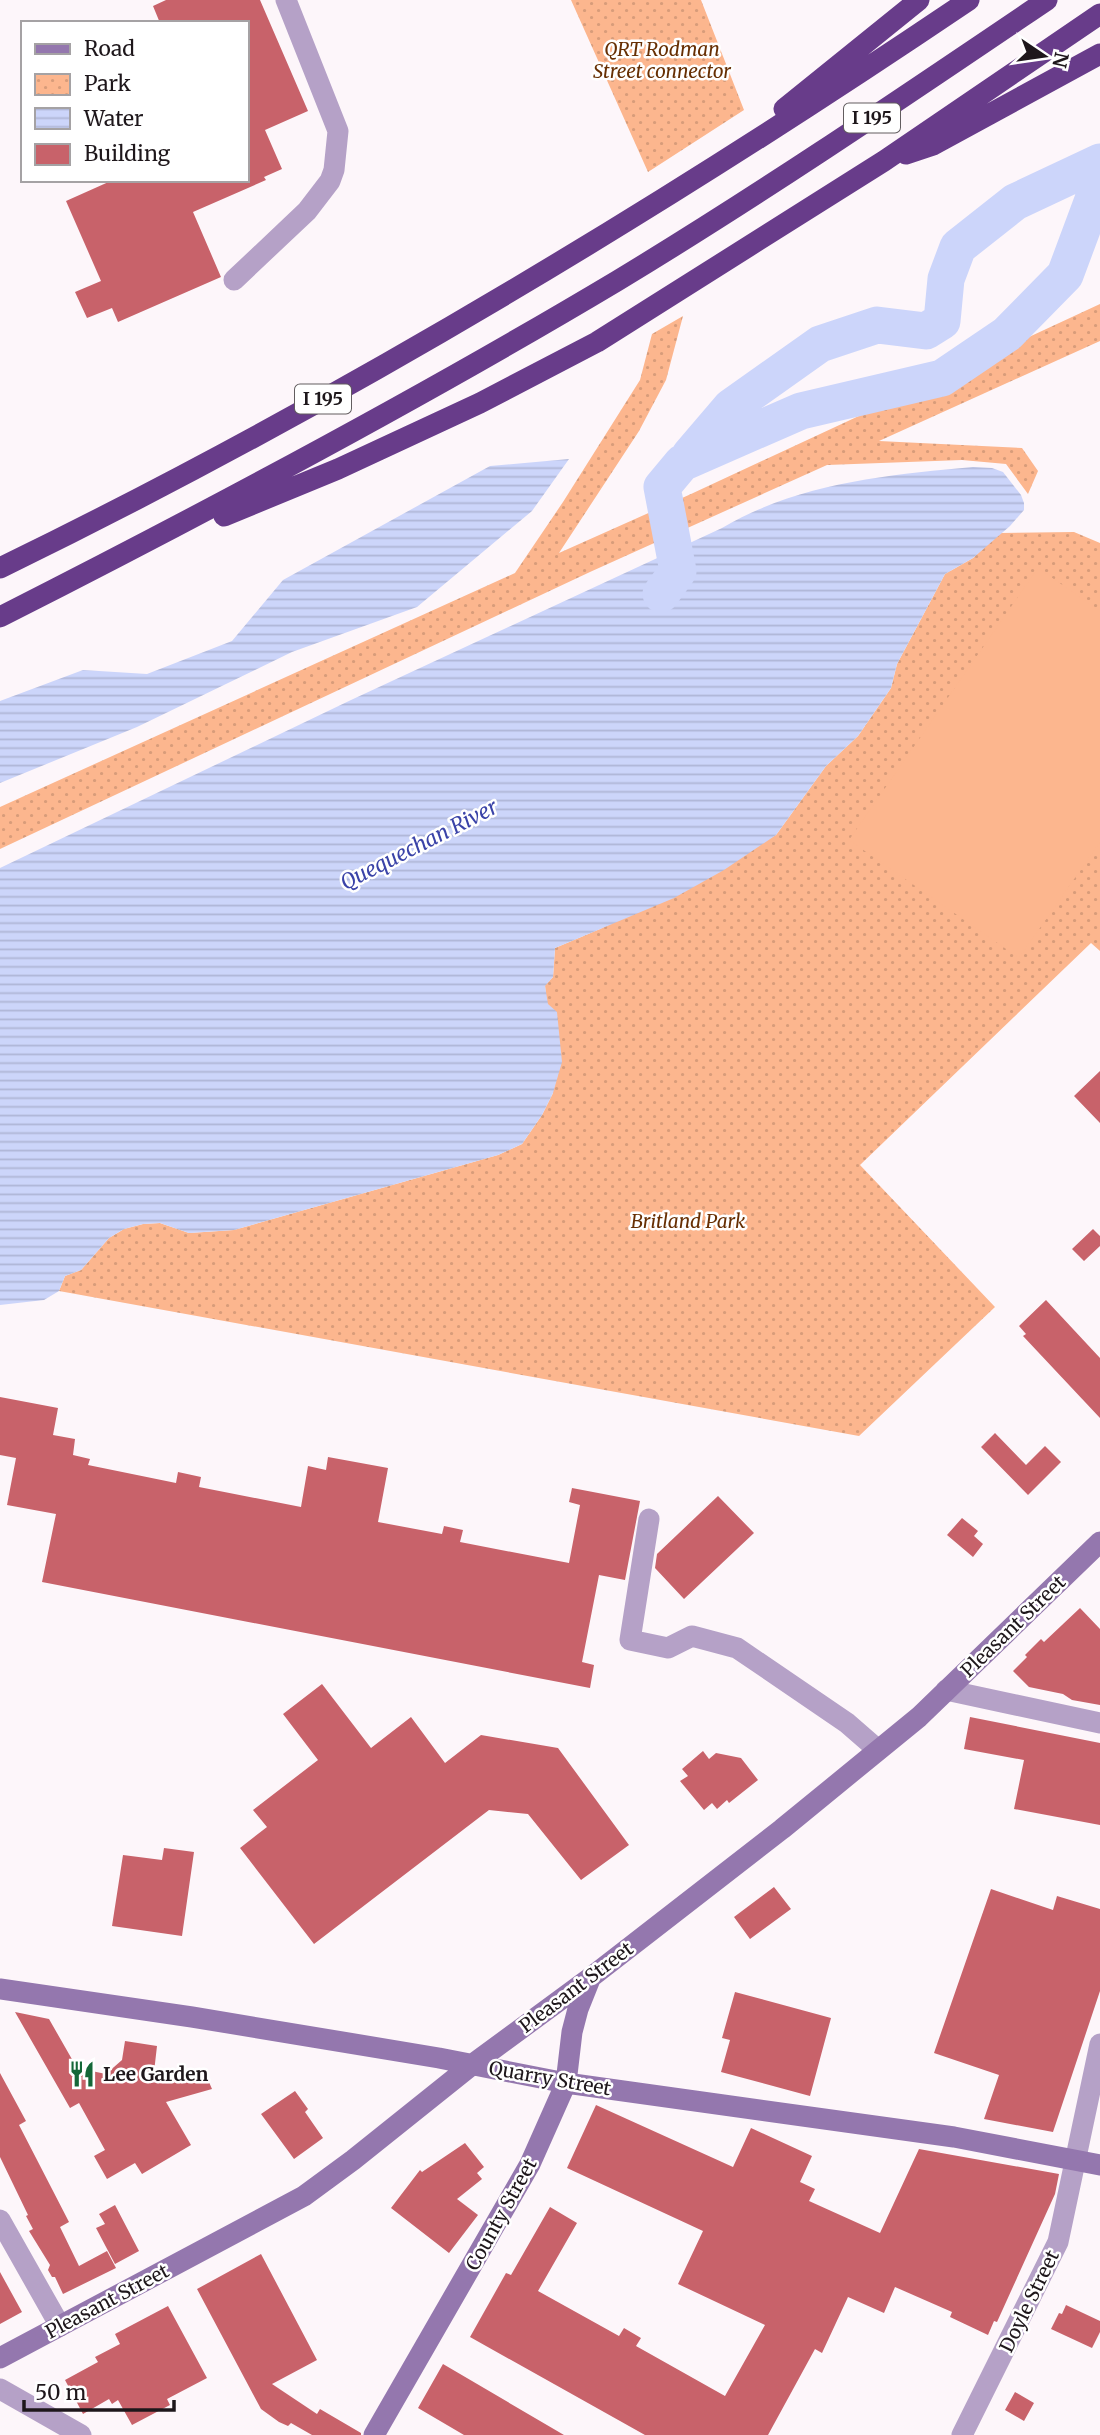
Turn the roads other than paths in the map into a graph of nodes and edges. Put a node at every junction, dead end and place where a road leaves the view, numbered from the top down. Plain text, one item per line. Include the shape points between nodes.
1 (286, 0) edge
2 (919, 0) edge
3 (969, 0) edge
4 (1047, 0) edge
5 (1100, 14) edge
6 (1100, 54) edge
7 (884, 162) junction
8 (702, 176) junction
9 (234, 280) dead end
10 (108, 562) junction
11 (0, 568) edge
12 (0, 617) edge
13 (649, 1519) dead end
14 (1100, 1542) edge
15 (946, 1690) junction
16 (1100, 1723) edge
17 (878, 1750) junction
18 (590, 1978) junction
19 (0, 1989) edge
20 (1100, 2044) edge
21 (473, 2064) junction
22 (566, 2083) junction
23 (1076, 2161) junction
24 (1100, 2165) edge
25 (0, 2220) edge
26 (60, 2326) junction
27 (0, 2358) edge
28 (0, 2389) edge
29 (81, 2435) edge
30 (374, 2435) edge
31 (962, 2435) edge

1 - 9 street via 338,131 334,170 307,211
2 - 8 highway
3 - 8 highway, I 195
4 - 10 highway, I 195 via 644,264 408,402
5 - 7 highway
6 - 7 highway via 933,145
7 - 10 highway via 558,363 329,473
8 - 11 highway, I 195 via 357,380
10 - 12 highway, I 195
13 - 17 street via 630,1640 668,1648 692,1636 737,1648
14 - 15 main road, Pleasant Street
15 - 16 street
15 - 17 main road, Pleasant Street
17 - 18 main road, Pleasant Street
18 - 21 main road, Pleasant Street
18 - 22 main road, County Street via 572,2032
19 - 21 main road, Quarry Street
20 - 23 street, Doyle Street
21 - 22 main road, Quarry Street
21 - 26 main road, Pleasant Street via 304,2196
22 - 23 main road, Quarry Street via 954,2137
22 - 30 main road, County Street via 530,2164
23 - 24 main road, Quarry Street
23 - 31 street, Doyle Street via 1058,2242
25 - 26 street
26 - 27 main road, Pleasant Street
28 - 29 street

